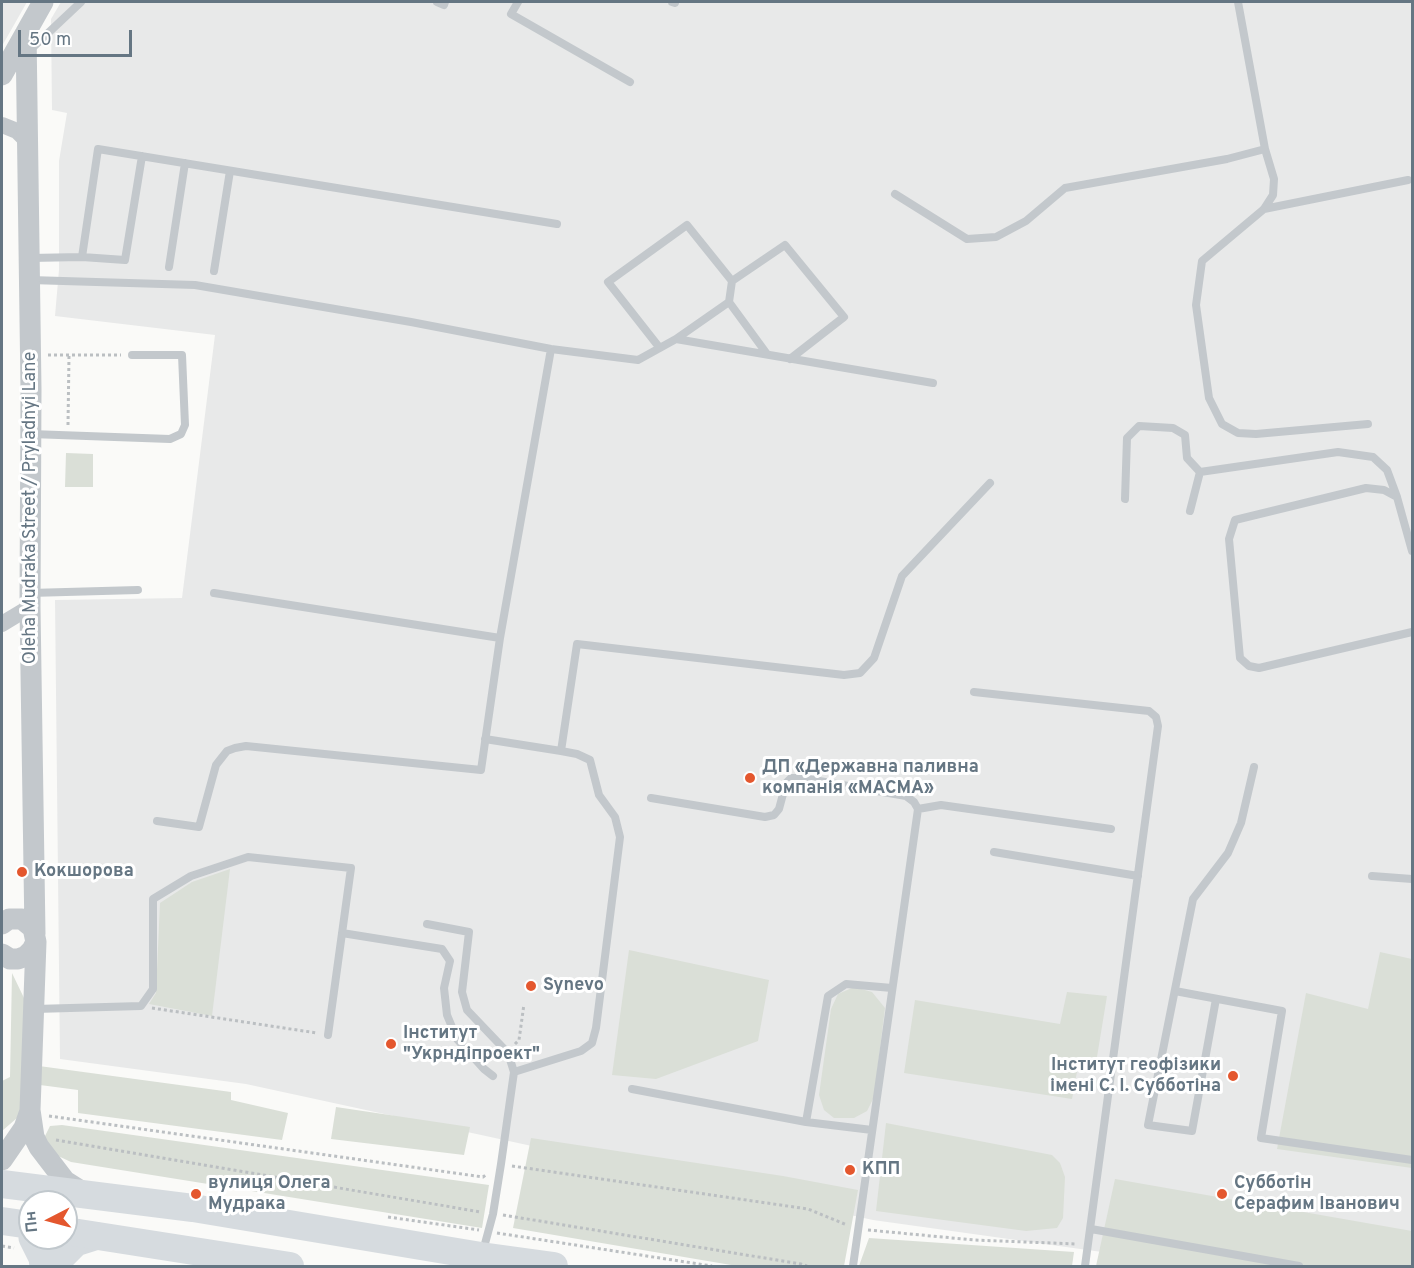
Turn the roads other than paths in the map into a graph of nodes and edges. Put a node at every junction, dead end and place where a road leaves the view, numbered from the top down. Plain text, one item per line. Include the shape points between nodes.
1 (44, 2) edge
2 (81, 2) edge
3 (437, 2) edge
4 (445, 2) edge
5 (518, 2) edge
6 (1238, 2) edge
7 (26, 32) junction
8 (27, 54) junction
9 (2, 75) edge
10 (630, 82) dead end
11 (2, 124) edge
12 (29, 143) junction
13 (1265, 149) junction
14 (142, 156) junction
15 (185, 163) junction
16 (230, 171) junction
17 (1408, 180) dead end
18 (895, 194) dead end
19 (1264, 209) junction
20 (557, 224) dead end
21 (82, 257) junction
22 (30, 258) junction
23 (169, 267) dead end
24 (214, 271) dead end
25 (30, 280) junction
26 (732, 281) junction
27 (729, 302) junction
28 (676, 339) junction
29 (659, 347) junction
30 (551, 349) junction
31 (767, 354) junction
32 (132, 355) road end
33 (790, 358) junction
34 (933, 383) dead end
35 (1368, 424) dead end
36 (31, 434) junction
37 (1200, 472) junction
38 (990, 483) dead end
39 (1397, 497) junction
40 (1125, 499) dead end
41 (1190, 512) dead end
42 (1413, 551) edge
43 (138, 590) dead end
44 (214, 593) dead end
45 (30, 600) junction
46 (2, 624) edge
47 (1413, 632) edge
48 (500, 639) junction
49 (974, 692) dead end
50 (486, 739) junction
51 (561, 751) junction
52 (1254, 767) dead end
53 (651, 798) dead end
54 (918, 809) junction
55 (157, 821) dead end
56 (1111, 829) dead end
57 (994, 852) dead end
58 (34, 873) junction
59 (1138, 876) junction
60 (1372, 876) dead end
61 (1413, 879) edge
62 (4, 922) edge
63 (427, 924) dead end
64 (342, 933) junction
65 (35, 938) junction
66 (5, 956) edge
67 (34, 988) junction
68 (892, 988) junction
69 (1175, 991) junction
70 (1216, 999) junction
71 (34, 1009) junction
72 (328, 1035) road end
73 (514, 1072) junction
74 (493, 1076) dead end
75 (632, 1089) dead end
76 (30, 1110) junction
77 (806, 1122) junction
78 (872, 1130) junction
79 (2, 1160) edge
80 (1413, 1160) edge
81 (2, 1184) edge
82 (84, 1193) junction
83 (1091, 1229) junction
84 (78, 1233) edge
85 (98, 1236) junction
86 (484, 1244) junction
87 (37, 1250) edge
88 (43, 1266) edge
89 (56, 1266) edge
90 (290, 1266) edge
91 (554, 1266) edge
92 (853, 1266) edge
93 (1085, 1266) edge
94 (1299, 1266) edge

1 - 7 street
2 - 8 lane
3 - 4 lane
5 - 10 lane via 511,14
6 - 13 lane
7 - 8 street, Oleha Mudraka Street / Pryladnyi Lane
7 - 9 street
8 - 12 street, Oleha Mudraka Street / Pryladnyi Lane
11 - 12 street
12 - 22 street, Oleha Mudraka Street / Pryladnyi Lane
13 - 18 lane via 1065,188 1026,221 996,237 967,239
13 - 19 lane via 1274,179 1273,195
14 - 15 lane
14 - 21 lane via 125,260
14 - 21 lane via 98,149
15 - 16 lane
15 - 23 lane
16 - 20 lane
16 - 24 lane
17 - 19 lane
19 - 35 lane via 1202,261 1196,305 1209,398 1222,424 1238,433
21 - 22 lane
22 - 25 street, Oleha Mudraka Street / Pryladnyi Lane
25 - 30 lane via 195,285
25 - 36 street, Oleha Mudraka Street / Pryladnyi Lane
26 - 27 lane
26 - 29 lane via 687,225 608,282
26 - 33 lane via 785,245 844,317
27 - 28 lane
27 - 31 lane
28 - 29 lane
28 - 31 lane
29 - 30 lane via 638,360
30 - 48 lane
31 - 33 lane
32 - 36 lane via 182,355 185,424 181,434 170,439
33 - 34 lane
36 - 45 street, Oleha Mudraka Street / Pryladnyi Lane
37 - 39 lane via 1338,452 1373,457 1387,470
37 - 40 lane via 1187,458 1185,435 1173,428 1139,426 1127,438
37 - 41 lane
38 - 51 lane via 902,576 874,658 860,673 844,675 577,644
39 - 42 lane
39 - 47 lane via 1384,490 1366,488 1235,520 1229,539 1240,658 1259,668
43 - 45 lane
44 - 48 lane
45 - 46 street
45 - 58 street, Oleha Mudraka Street / Pryladnyi Lane
48 - 50 lane
49 - 59 lane via 1149,711 1156,717
50 - 51 lane
50 - 55 lane via 481,770 235,748 226,751 216,765 199,827
51 - 73 lane via 590,760 599,795 615,817 620,837 596,1028 592,1043 581,1052
52 - 69 lane via 1241,824 1228,853 1193,899
53 - 54 lane via 765,817 779,809 786,783 802,778 906,796
54 - 56 lane via 941,806
54 - 68 lane
57 - 59 lane
58 - 62 street via 24,901
58 - 65 street, Oleha Mudraka Street / Pryladnyi Lane
59 - 83 lane
60 - 61 lane
62 - 65 street via 22,919
63 - 73 lane via 469,932 462,992 467,1010 508,1053
64 - 71 lane via 351,868 248,857 191,876 153,899 153,989 141,1006
64 - 72 lane
64 - 74 lane via 442,949 450,961 444,988 447,1016 457,1039
65 - 66 street via 26,956
65 - 67 street, Oleha Mudraka Street / Pryladnyi Lane
66 - 67 street
67 - 71 street
68 - 77 lane via 846,984 828,996
68 - 78 lane
69 - 70 lane
69 - 70 lane via 1148,1125 1192,1131
70 - 80 lane via 1282,1011 1261,1138
71 - 76 street
73 - 86 lane via 493,1214
75 - 77 lane
76 - 79 street via 24,1128
76 - 82 street via 39,1147 65,1181
77 - 78 lane
78 - 92 lane
81 - 82 highway
82 - 86 highway
83 - 93 lane
83 - 94 lane
84 - 85 highway
85 - 89 main road via 76,1243
85 - 90 highway
86 - 91 highway
87 - 88 main road

